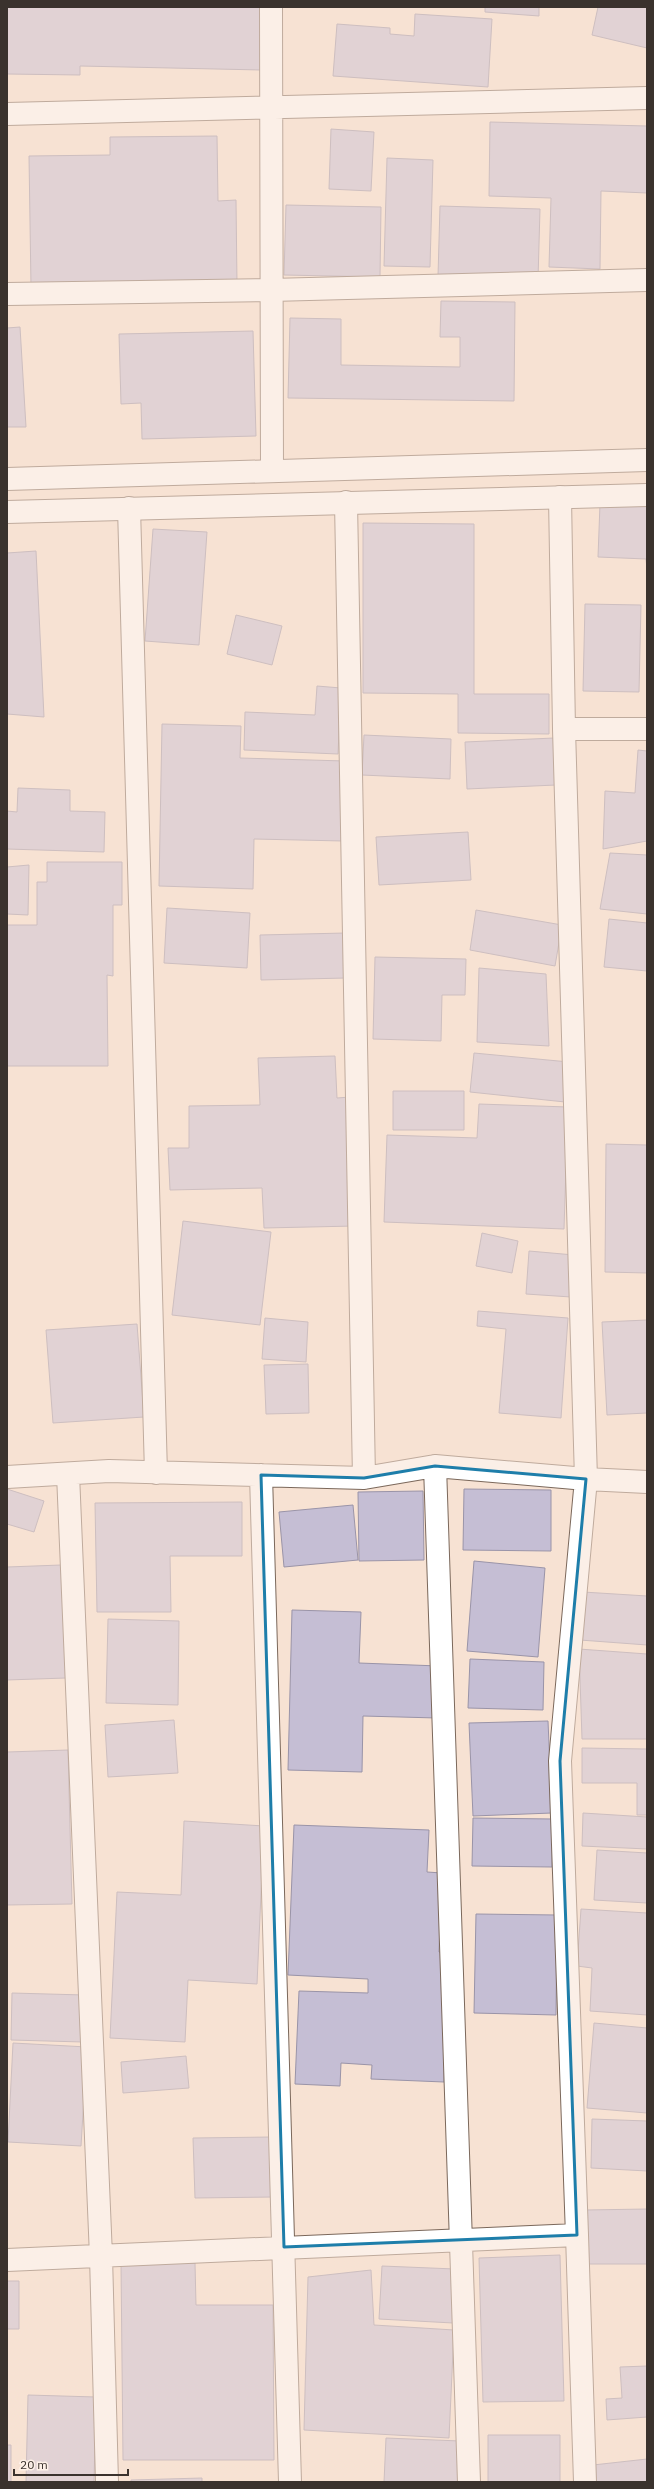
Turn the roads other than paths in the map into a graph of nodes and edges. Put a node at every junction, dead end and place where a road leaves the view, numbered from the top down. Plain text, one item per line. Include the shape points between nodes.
1 (271, 7) edge
2 (647, 98) edge
3 (270, 107) junction
4 (7, 114) edge
5 (647, 280) edge
6 (271, 290) junction
7 (7, 294) edge
8 (647, 460) edge
9 (272, 471) junction
10 (7, 479) edge
11 (647, 495) edge
12 (560, 497) junction
13 (346, 502) junction
14 (129, 508) junction
15 (7, 512) edge
16 (564, 729) junction
17 (647, 729) edge
18 (435, 1466) junction
19 (156, 1473) junction
20 (68, 1474) junction
21 (261, 1475) junction
22 (7, 1477) edge
23 (364, 1478) junction
24 (586, 1479) junction
25 (647, 1482) edge
26 (577, 2235) junction
27 (460, 2239) junction
28 (284, 2248) junction
29 (101, 2256) junction
30 (7, 2260) edge
31 (107, 2482) edge
32 (290, 2482) edge
33 (470, 2482) edge
34 (584, 2482) edge

1 - 3 street
2 - 3 street
3 - 4 street
3 - 6 street
5 - 6 street
6 - 7 street
6 - 9 street
8 - 9 street
9 - 10 street
11 - 12 street
12 - 13 street
12 - 16 street
13 - 14 street
13 - 23 street
14 - 15 street
14 - 19 street
16 - 17 street
16 - 24 street
18 - 23 street
18 - 24 street
18 - 27 street
19 - 20 street via 109,1471
19 - 21 street
20 - 22 street
20 - 29 street
21 - 23 street
21 - 28 street
24 - 25 street
24 - 26 street via 560,1761
26 - 27 street
26 - 34 street
27 - 28 street
27 - 33 street
28 - 29 street
28 - 32 street
29 - 30 street
29 - 31 street

